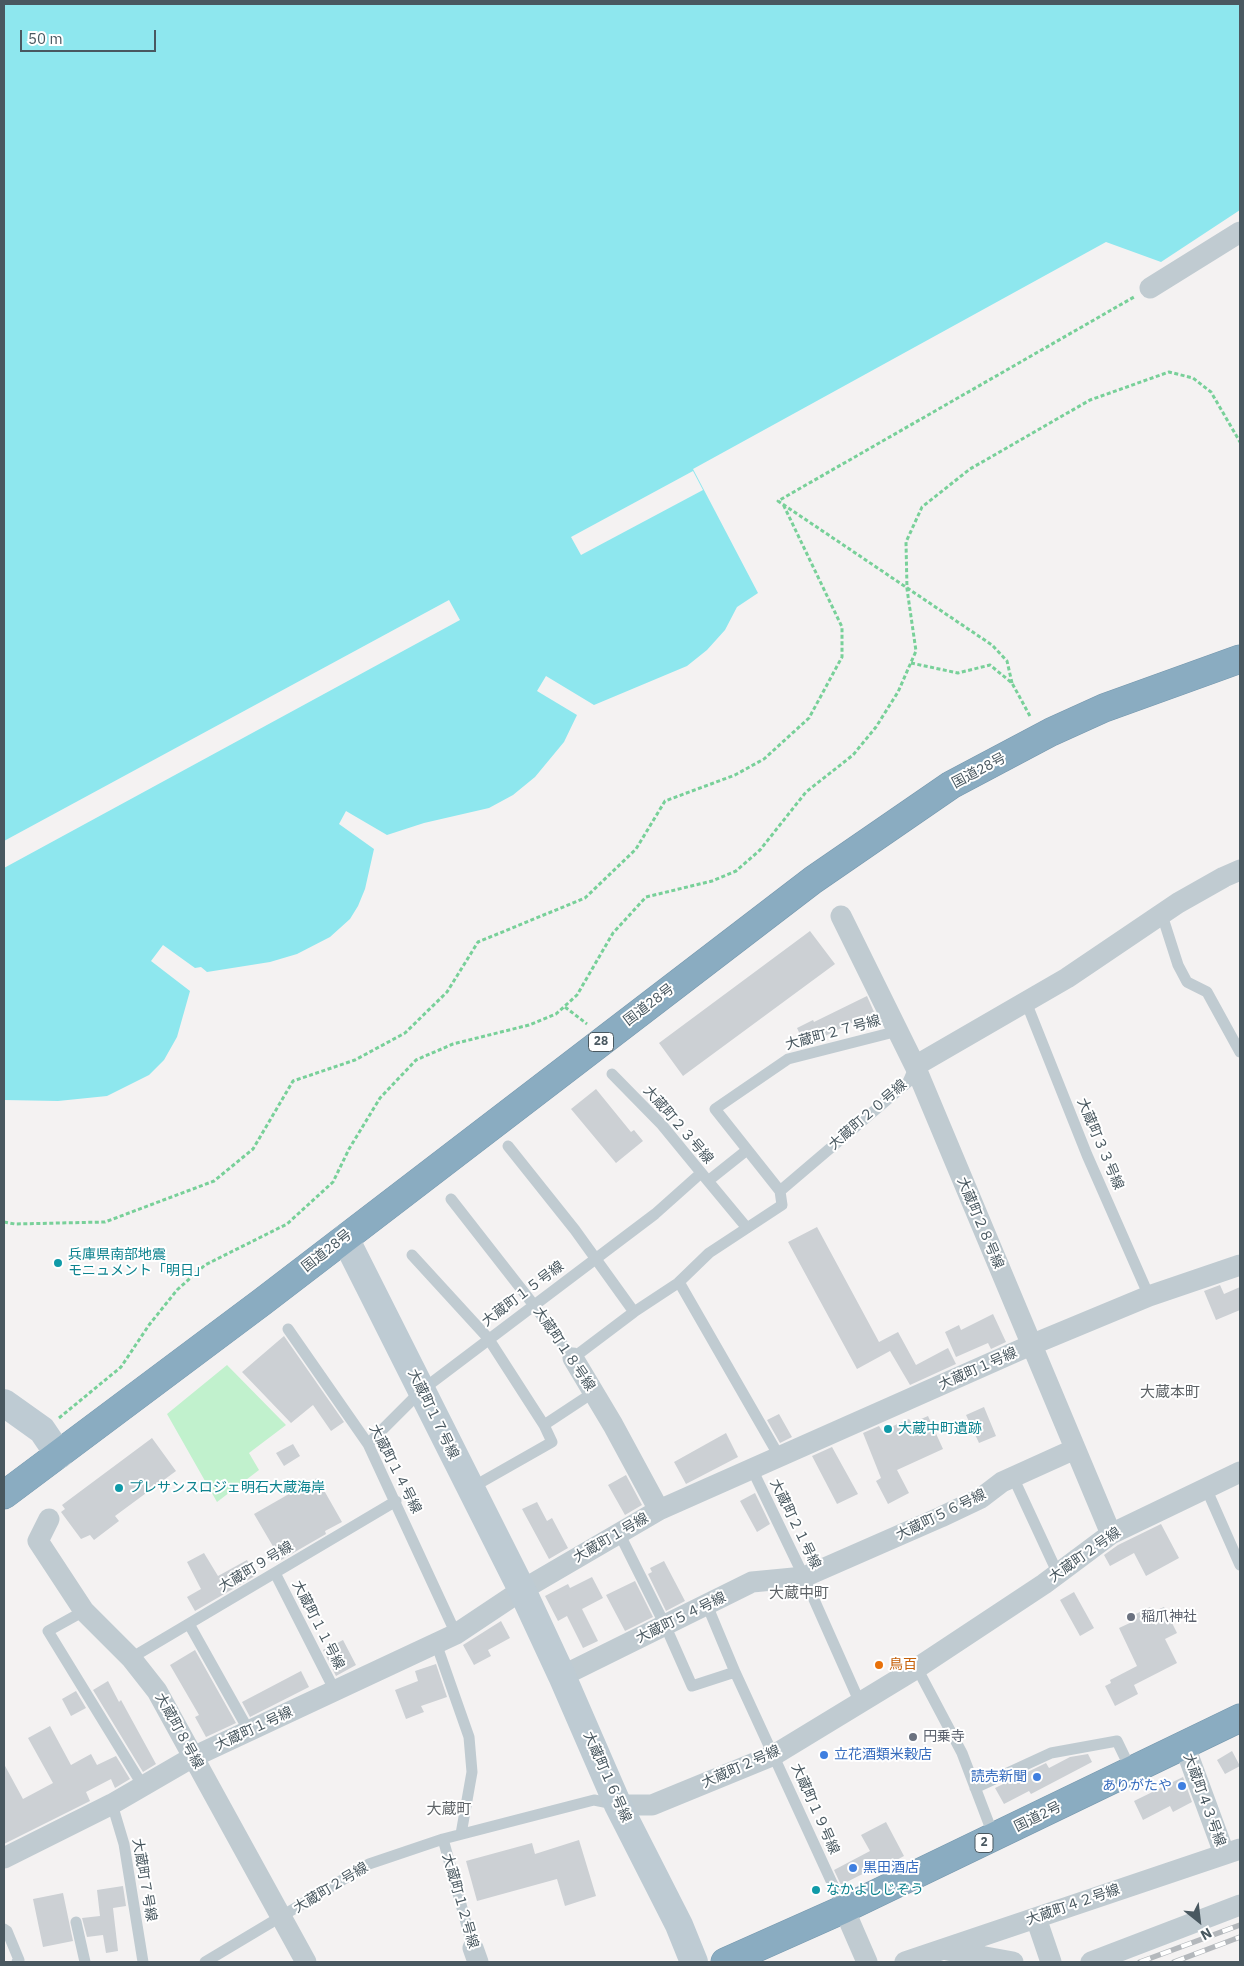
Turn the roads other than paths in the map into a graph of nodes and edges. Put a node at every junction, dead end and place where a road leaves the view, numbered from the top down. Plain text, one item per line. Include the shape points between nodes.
1 (1240, 232) edge
2 (1150, 288) road end
3 (1240, 659) edge
4 (1240, 870) edge
5 (1162, 915) junction
6 (841, 916) dead end
7 (1026, 1002) junction
8 (898, 1031) junction
9 (1240, 1052) edge
10 (915, 1066) junction
11 (612, 1074) dead end
12 (508, 1146) dead end
13 (747, 1150) junction
14 (704, 1177) junction
15 (780, 1191) junction
16 (451, 1200) dead end
17 (747, 1228) junction
18 (345, 1238) junction
19 (412, 1255) dead end
20 (596, 1258) junction
21 (1240, 1265) edge
22 (679, 1282) junction
23 (1149, 1296) junction
24 (533, 1304) junction
25 (634, 1312) junction
26 (288, 1329) dead end
27 (488, 1338) junction
28 (1031, 1345) junction
29 (573, 1358) junction
30 (422, 1390) junction
31 (594, 1392) junction
32 (4, 1404) edge
33 (544, 1425) junction
34 (368, 1444) junction
35 (1075, 1449) junction
36 (59, 1455) junction
37 (778, 1456) junction
38 (752, 1469) junction
39 (1240, 1472) edge
40 (1013, 1477) junction
41 (1206, 1488) junction
42 (469, 1489) junction
43 (4, 1495) edge
44 (396, 1501) junction
45 (659, 1510) junction
46 (49, 1519) dead end
47 (619, 1533) junction
48 (1111, 1534) junction
49 (1240, 1565) edge
50 (275, 1573) junction
51 (1058, 1574) junction
52 (804, 1577) junction
53 (522, 1590) junction
54 (707, 1605) junction
55 (84, 1611) junction
56 (189, 1624) junction
57 (665, 1625) junction
58 (456, 1634) junction
59 (436, 1644) junction
60 (131, 1658) junction
61 (917, 1668) junction
62 (735, 1672) junction
63 (562, 1676) junction
64 (335, 1691) junction
65 (860, 1703) junction
66 (1240, 1718) edge
67 (249, 1731) junction
68 (1185, 1747) junction
69 (774, 1755) junction
70 (193, 1757) junction
71 (1132, 1772) junction
72 (143, 1786) junction
73 (975, 1788) junction
74 (112, 1804) junction
75 (618, 1805) junction
76 (461, 1834) junction
77 (994, 1838) junction
78 (443, 1839) junction
79 (1232, 1851) edge
80 (4, 1858) edge
81 (1240, 1906) edge
82 (844, 1910) junction
83 (281, 1918) junction
84 (1036, 1918) junction
85 (76, 1922) dead end
86 (4, 1929) edge
87 (944, 1950) junction
88 (476, 1955) edge
89 (17, 1962) edge
90 (85, 1962) edge
91 (143, 1962) edge
92 (204, 1962) edge
93 (306, 1962) edge
94 (694, 1962) edge
95 (725, 1962) edge
96 (867, 1962) edge
97 (905, 1962) edge
98 (1013, 1962) edge
99 (1051, 1962) edge
100 (1091, 1962) edge

1 - 2 street
3 - 18 highway, 国道28号 / 28 via 1104,708 951,786 813,880
4 - 5 street, 大蔵町２０号線
5 - 7 street, 大蔵町２０号線
5 - 9 lane via 1187,982 1207,992
6 - 8 street, 大蔵町２８号線
7 - 10 street, 大蔵町２０号線
7 - 23 lane, 大蔵町３３号線 via 1087,1155
8 - 10 street, 大蔵町２８号線
8 - 13 lane, 大蔵町２７号線 via 788,1059 715,1109
10 - 15 lane, 大蔵町２０号線 via 908,1082
10 - 28 street, 大蔵町２８号線
11 - 14 lane, 大蔵町２３号線 via 662,1125
12 - 20 lane
13 - 14 lane, 大蔵町２３号線
13 - 15 lane, 大蔵町２７号線
14 - 17 lane
14 - 20 lane, 大蔵町１５号線
15 - 17 lane via 782,1205
16 - 24 lane, 大蔵町１８号線
17 - 22 lane via 709,1253
18 - 30 street, 大蔵町１７号線
18 - 36 highway, 国道28号 / 28
19 - 27 lane
20 - 24 lane, 大蔵町１５号線
20 - 25 lane
21 - 23 street, 大蔵町１号線
22 - 25 lane
22 - 37 lane
23 - 28 street, 大蔵町１号線
24 - 27 lane, 大蔵町１５号線
24 - 29 lane, 大蔵町１８号線
25 - 29 lane
26 - 34 lane, 大蔵町１４号線
27 - 30 lane, 大蔵町１５号線
27 - 33 lane
28 - 35 street, 大蔵町２８号線
28 - 37 street, 大蔵町１号線
29 - 31 street, 大蔵町１８号線
30 - 34 lane, 大蔵町１５号線
30 - 42 street, 大蔵町１７号線
31 - 33 lane
31 - 45 street, 大蔵町１８号線
32 - 36 street via 42,1430
33 - 42 lane via 552,1442
34 - 44 lane, 大蔵町１４号線
35 - 40 street, 大蔵町５６号線
35 - 48 street, 大蔵町２８号線
36 - 43 highway, 国道28号 / 28
37 - 38 street, 大蔵町１号線
38 - 45 street, 大蔵町１号線
38 - 52 lane, 大蔵町２１号線
39 - 41 street, 大蔵町２号線
40 - 51 lane
40 - 52 street, 大蔵町５６号線 via 981,1498
41 - 48 street, 大蔵町２号線
41 - 49 lane
42 - 53 street, 大蔵町１７号線
44 - 50 lane, 大蔵町９号線
44 - 58 lane, 大蔵町１４号線
45 - 47 street, 大蔵町１号線
46 - 55 street, 大蔵町８号線 via 38,1541
47 - 53 street, 大蔵町１号線
47 - 57 lane
48 - 51 street, 大蔵町２号線
50 - 56 lane, 大蔵町９号線
50 - 64 lane, 大蔵町１１号線
51 - 61 street, 大蔵町２号線
52 - 54 street, 大蔵町５４号線 via 752,1582
52 - 65 lane, 大蔵町２１号線
53 - 58 street, 大蔵町１号線
53 - 63 street, 大蔵町１６号線
54 - 57 street, 大蔵町５４号線
54 - 62 lane, 大蔵町１９号線
55 - 60 street, 大蔵町８号線
55 - 72 lane via 48,1631
56 - 60 lane, 大蔵町９号線
56 - 67 lane
57 - 62 lane via 692,1686
57 - 63 street, 大蔵町５４号線
58 - 59 street, 大蔵町１号線
59 - 64 street, 大蔵町１号線
59 - 76 lane via 469,1737 472,1772
60 - 70 street, 大蔵町８号線 via 157,1691
61 - 65 street, 大蔵町２号線
61 - 73 lane via 962,1753
62 - 69 lane, 大蔵町１９号線
63 - 75 street, 大蔵町１６号線
64 - 67 street, 大蔵町１号線
65 - 69 street, 大蔵町２号線
66 - 68 highway, 国道2号 / 2
67 - 70 street, 大蔵町１号線
68 - 71 highway, 国道2号 / 2
68 - 79 street, 大蔵町４３号線
69 - 75 street, 大蔵町２号線 via 652,1805
69 - 82 lane, 大蔵町１９号線
70 - 72 street, 大蔵町１号線
70 - 83 street, 大蔵町８号線
71 - 73 lane via 1117,1741 1051,1753
71 - 77 highway, 国道2号 / 2
72 - 74 street, 大蔵町１号線
73 - 77 lane
74 - 80 street, 大蔵町１号線
74 - 91 lane, 大蔵町７号線 via 124,1844
75 - 76 lane, 大蔵町２号線 via 594,1800
75 - 94 street, 大蔵町１６号線 via 679,1925
76 - 78 lane, 大蔵町２号線
77 - 82 highway, 国道2号 / 2
78 - 83 lane, 大蔵町２号線 via 369,1864
78 - 88 lane, 大蔵町１２号線
79 - 84 street, 大蔵町４２号線
81 - 100 street
82 - 95 highway, 国道2号 / 2
82 - 96 street
83 - 92 lane, 大蔵町２号線
83 - 93 street, 大蔵町８号線
84 - 87 street, 大蔵町４２号線
84 - 99 street
85 - 90 lane
86 - 89 lane via 19,1960
87 - 97 street, 大蔵町４２号線
87 - 98 street

